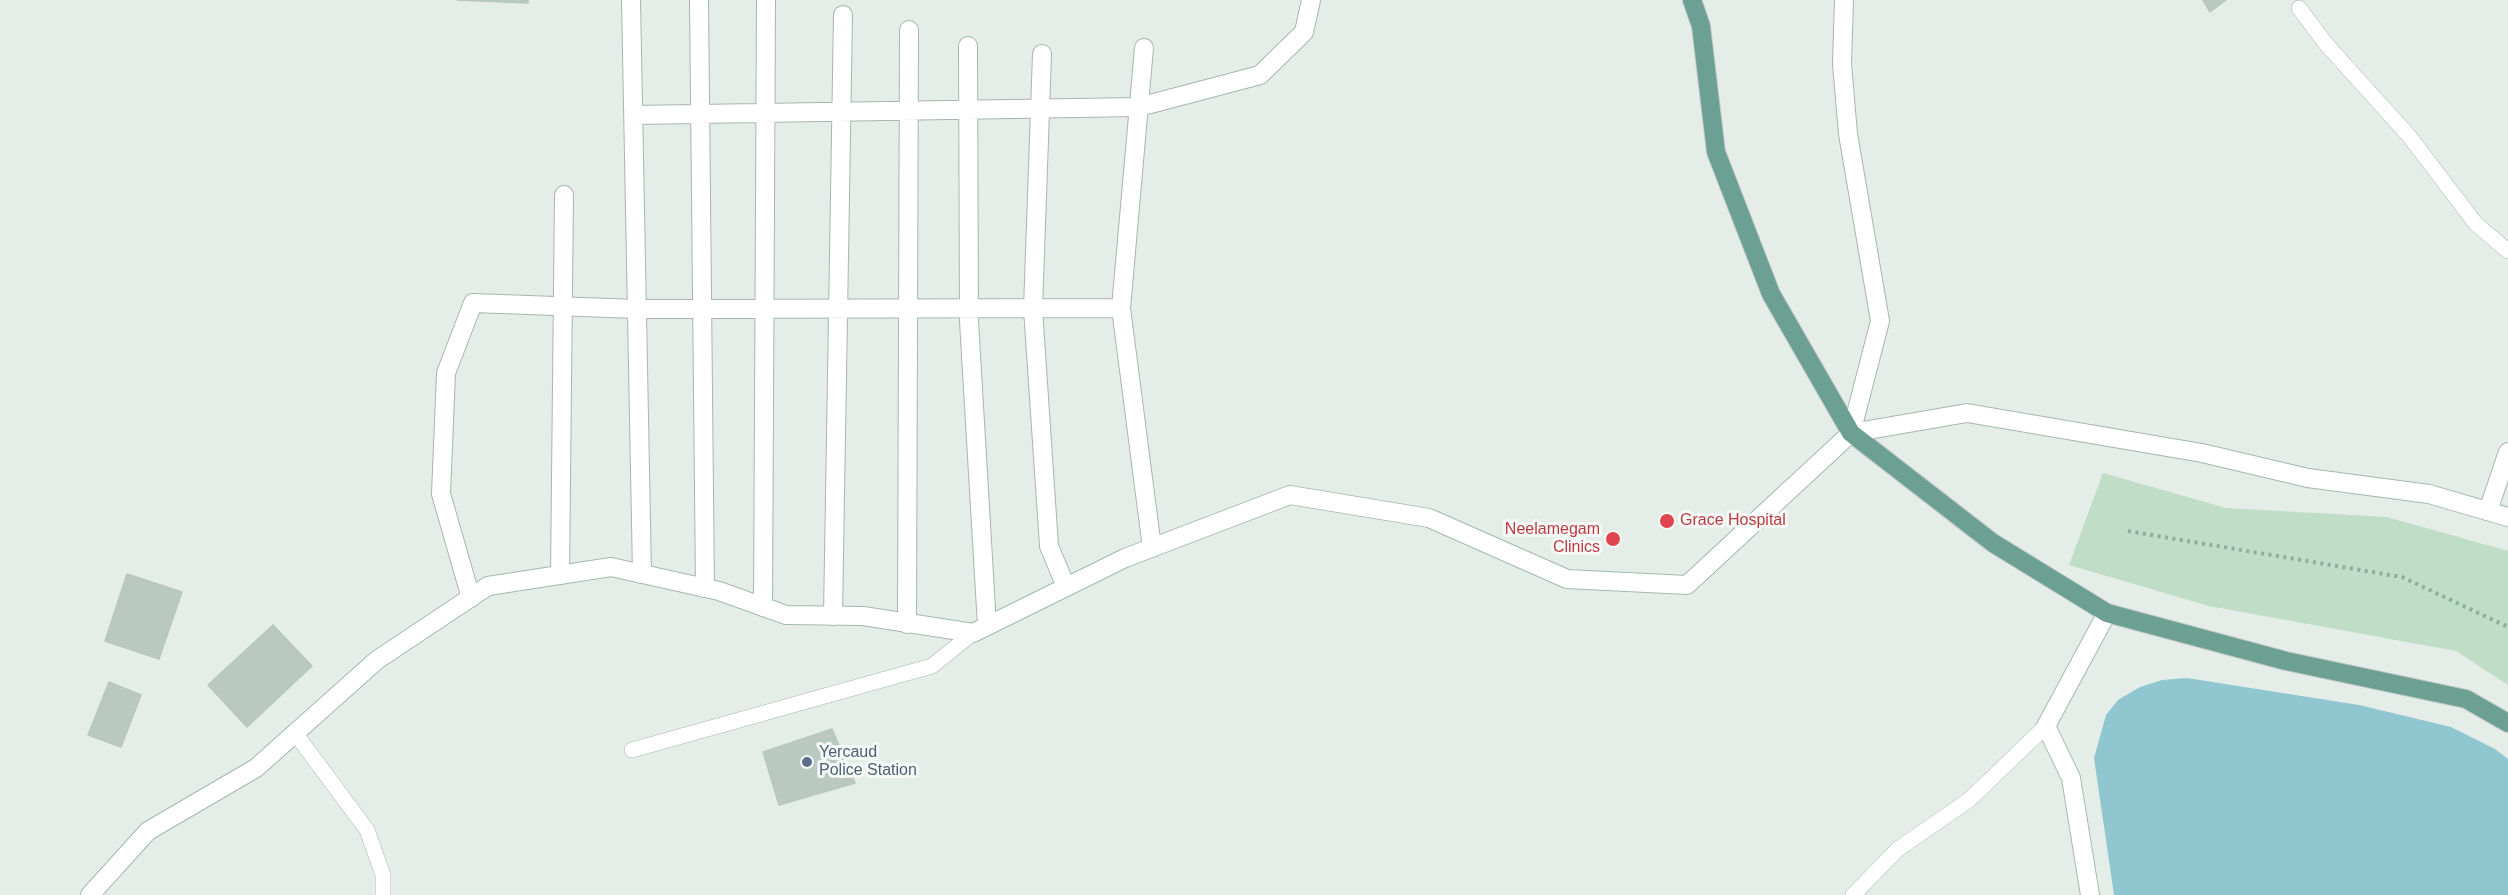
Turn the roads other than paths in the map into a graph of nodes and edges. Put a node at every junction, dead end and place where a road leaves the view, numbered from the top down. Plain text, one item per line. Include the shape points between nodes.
1 (631, 0) edge
2 (699, 0) edge
3 (766, 0) edge
4 (1311, 0) edge
5 (1692, 0) edge
6 (1844, 0) edge
7 (2299, 8) dead end
8 (843, 15) dead end
9 (909, 30) dead end
10 (968, 46) dead end
11 (1144, 48) dead end
12 (1042, 54) dead end
13 (1139, 107) junction
14 (1040, 109) junction
15 (968, 110) junction
16 (909, 111) junction
17 (842, 112) junction
18 (765, 113) junction
19 (700, 114) junction
20 (633, 115) junction
21 (564, 195) dead end
22 (2508, 251) edge
23 (563, 306) junction
24 (702, 308) junction
25 (909, 308) junction
26 (1121, 308) junction
27 (637, 309) junction
28 (764, 309) junction
29 (838, 309) junction
30 (969, 309) junction
31 (1033, 309) junction
32 (1851, 433) junction
33 (2508, 452) edge
34 (2488, 511) junction
35 (2508, 517) edge
36 (1152, 548) junction
37 (642, 574) junction
38 (560, 575) junction
39 (1066, 587) junction
40 (705, 588) junction
41 (471, 598) junction
42 (763, 607) junction
43 (2107, 613) junction
44 (833, 616) junction
45 (907, 624) junction
46 (980, 629) junction
47 (2508, 723) edge
48 (2046, 726) junction
49 (295, 733) junction
50 (632, 750) dead end
51 (90, 895) edge
52 (383, 895) edge
53 (1853, 895) edge
54 (2090, 895) edge

1 - 20 street
2 - 19 street
3 - 18 street
4 - 13 street via 1304,32 1260,75
5 - 32 main road via 1701,26 1716,152 1771,294
6 - 32 street via 1842,64 1848,134 1880,321
7 - 22 lane via 2409,136 2476,224
8 - 17 street
9 - 16 street
10 - 15 street
11 - 13 street
12 - 14 street
13 - 14 street
13 - 26 street
14 - 15 street
14 - 31 street
15 - 16 street
15 - 30 street
16 - 17 street
16 - 25 street
17 - 18 street
17 - 29 street
18 - 19 street
18 - 28 street
19 - 20 street
19 - 24 street
20 - 27 street
21 - 23 street
23 - 27 street
23 - 38 street
23 - 41 street via 473,303 446,373 441,494
24 - 27 street
24 - 28 street
24 - 40 street
25 - 29 street
25 - 30 street
25 - 45 street
26 - 31 street
26 - 36 street
27 - 37 street
28 - 29 street
28 - 42 street
29 - 44 street
30 - 31 street
30 - 46 street
31 - 39 street via 1049,546
32 - 34 street via 1967,413 2202,453 2308,478 2429,494
32 - 36 street via 1687,585 1567,579 1429,518 1290,495
32 - 43 main road via 1993,543
33 - 34 street
34 - 35 street
36 - 39 street
37 - 38 street via 611,567
37 - 40 street
38 - 41 street via 488,586
39 - 46 street
40 - 42 street
41 - 49 street via 378,660
42 - 44 street via 786,615
43 - 47 main road via 2286,661 2466,699
43 - 48 street
44 - 45 street via 863,616
45 - 46 street
46 - 50 lane via 932,666
48 - 53 lane via 1969,800 1898,849
48 - 54 street via 2071,778
49 - 51 street via 256,768 148,831
49 - 52 lane via 367,830 383,874

